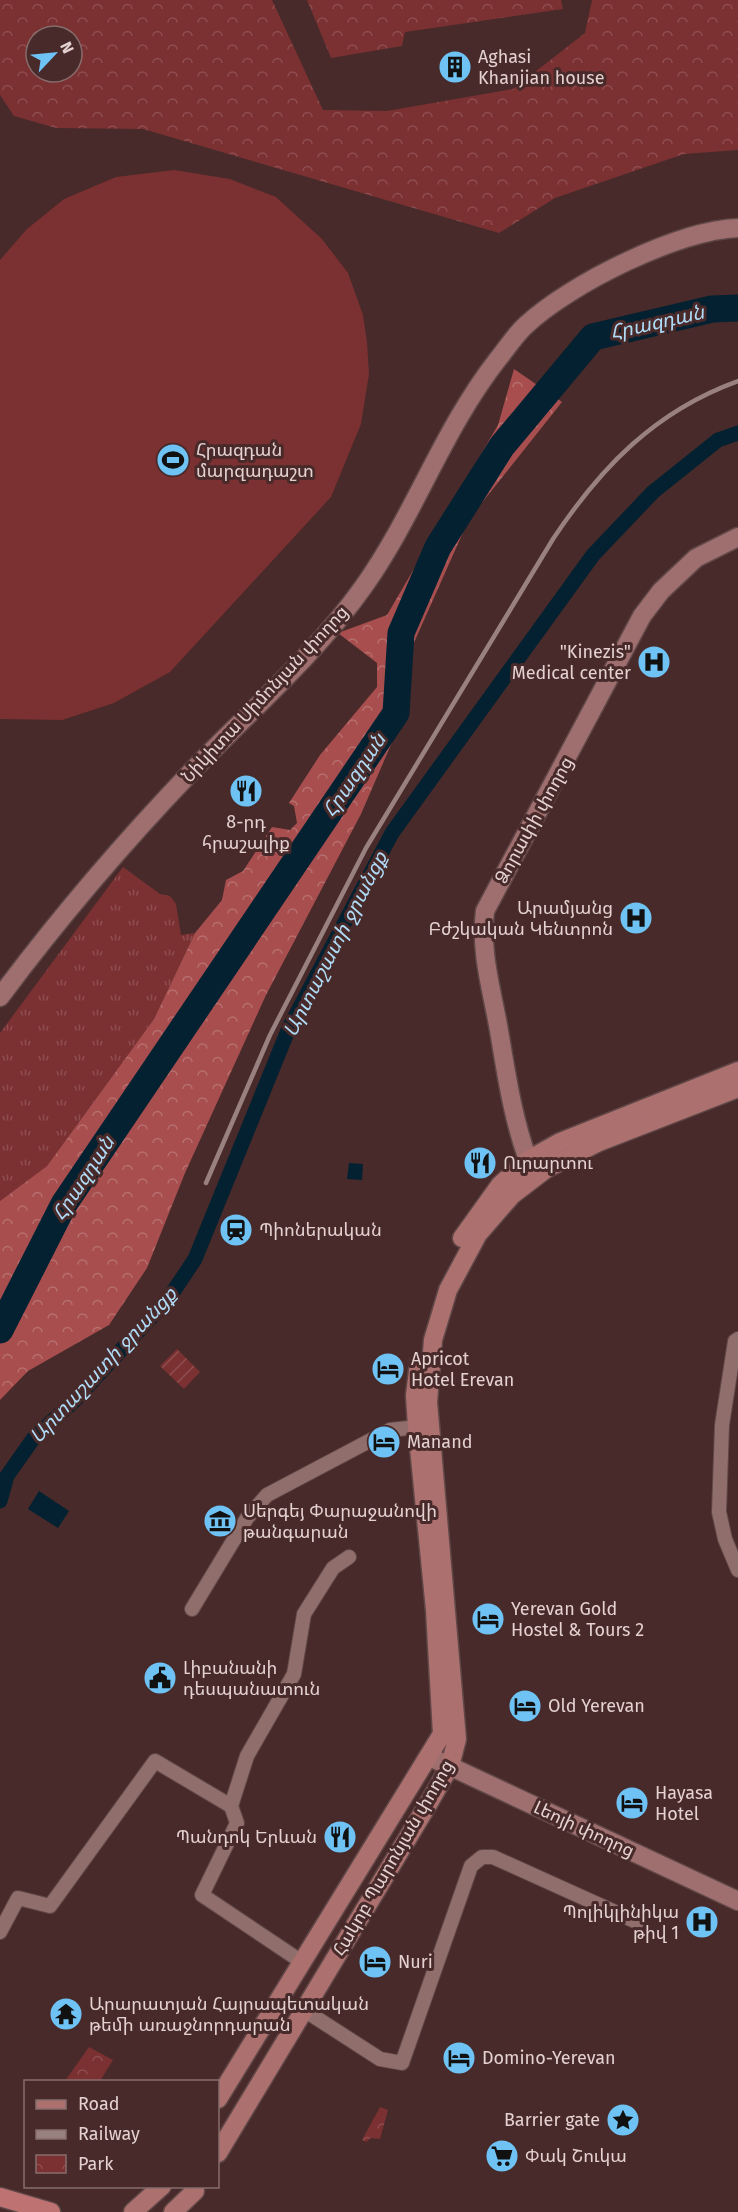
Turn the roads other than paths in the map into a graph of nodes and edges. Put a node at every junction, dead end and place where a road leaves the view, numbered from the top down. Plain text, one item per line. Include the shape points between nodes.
1 (738, 228) edge
2 (738, 537) edge
3 (0, 998) edge
4 (738, 1071) edge
5 (738, 1088) edge
6 (528, 1160) junction
7 (738, 1339) edge
8 (417, 1427) junction
9 (349, 1557) dead end
10 (738, 1570) edge
11 (192, 1609) dead end
12 (429, 1756) junction
13 (450, 1766) junction
14 (231, 1806) junction
15 (738, 1901) edge
16 (637, 1922) dead end
17 (0, 1932) edge
18 (302, 1962) junction
19 (304, 2010) junction
20 (219, 2097) edge
21 (219, 2151) edge
22 (162, 2188) edge
23 (162, 2188) edge
24 (163, 2188) edge
25 (197, 2189) edge
26 (0, 2197) edge
27 (51, 2212) edge
28 (133, 2212) edge
29 (148, 2212) edge
30 (167, 2212) edge
31 (173, 2212) edge
32 (183, 2212) edge
33 (193, 2212) edge

1 - 3 street, Նիկիտա Սիմոնյան փողոց via 715,229 660,248 593,279 524,327 455,420 386,554 363,587 322,638 115,855
2 - 6 street, Ձորափի փողոց via 696,558 660,591 642,616 485,911 482,937 487,966 516,1126
4 - 6 main road, Հակոբ Պարոնյան փողոց via 560,1142
5 - 13 main road, Հակոբ Պարոնյան փողոց via 599,1142 546,1169 512,1195 478,1234 448,1290 433,1340 428,1402 457,1739
6 - 8 main road, Հակոբ Պարոնյան փողոց via 500,1185 475,1217 440,1281 420,1346 415,1395
7 - 10 street via 729,1368 722,1425 719,1512
8 - 11 street via 390,1430 267,1495 247,1518
8 - 12 main road, Հակոբ Պարոնյան փողոց via 442,1720 442,1734
9 - 14 street via 333,1568 304,1614 294,1674 247,1756
12 - 13 street, Լեոյի փողոց
12 - 18 main road, Հակոբ Պարոնյան փողոց
13 - 15 street, Լեոյի փողոց
13 - 19 main road, Հակոբ Պարոնյան փողոց
14 - 17 street via 155,1761 50,1906 18,1898
14 - 18 street via 237,1823 202,1895
16 - 19 street via 493,1857 482,1857 471,1866 402,2063 380,2059
18 - 20 main road, Հակոբ Պարոնյան փողոց
19 - 21 main road, Հակոբ Պարոնյան փողոց
22 - 28 main road
23 - 29 main road
24 - 30 main road
25 - 31 main road
25 - 32 main road
25 - 33 main road
26 - 27 highway

